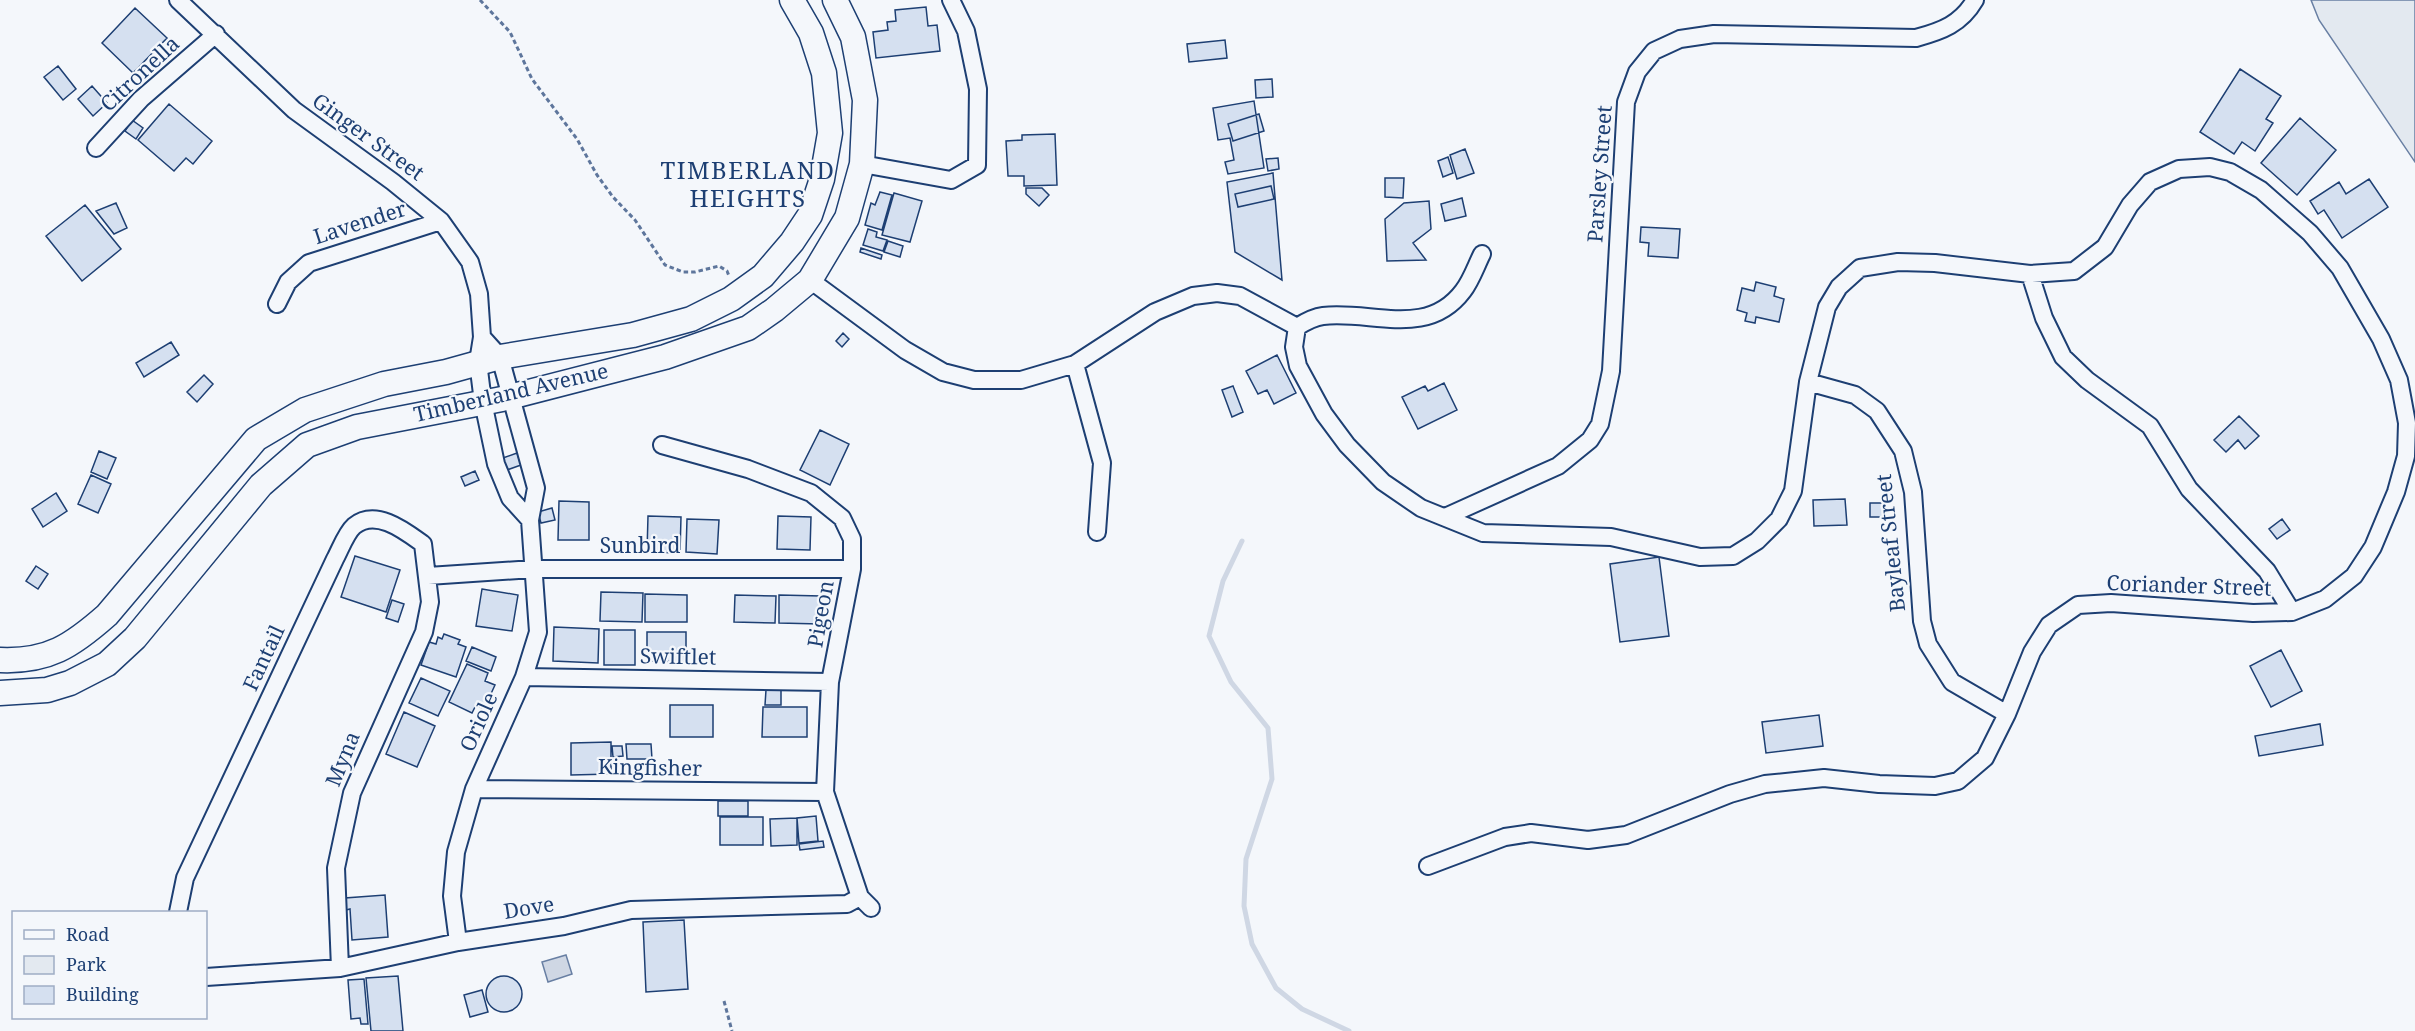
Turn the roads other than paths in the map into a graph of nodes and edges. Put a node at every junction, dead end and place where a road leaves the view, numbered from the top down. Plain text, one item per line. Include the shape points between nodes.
1 (178, 0) edge
2 (792, 0) edge
3 (835, 0) edge
4 (951, 0) edge
5 (1975, 0) edge
6 (216, 34) junction
7 (96, 148) dead end
8 (862, 164) junction
9 (441, 221) junction
10 (1482, 254) dead end
11 (2030, 274) junction
12 (810, 280) junction
13 (277, 304) dead end
14 (1297, 327) junction
15 (489, 359) junction
16 (1075, 364) junction
17 (1808, 382) junction
18 (510, 396) junction
19 (483, 402) junction
20 (662, 445) dead end
21 (1444, 517) junction
22 (530, 520) junction
23 (1097, 532) dead end
24 (533, 569) junction
25 (852, 569) junction
26 (428, 576) junction
27 (2292, 612) junction
28 (0, 660) edge
29 (524, 677) junction
30 (830, 682) junction
31 (0, 693) edge
32 (2007, 714) junction
33 (474, 789) junction
34 (825, 792) junction
35 (1428, 866) dead end
36 (865, 902) joint
37 (178, 911) edge
38 (458, 942) junction
39 (340, 968) junction
40 (207, 976) edge

1 - 6 street, Ginger Street
2 - 15 street, Timberland Avenue via 811,33 824,73 830,133 822,179 810,215 792,242 763,276 731,299 692,319 633,335
3 - 8 street, Timberland Avenue via 853,36 865,100
4 - 8 street via 966,31 978,89 977,165 951,180
5 - 21 street, Parsley Street via 1946,29 1916,38 1714,34 1680,39 1654,51 1637,72 1626,102 1611,370 1600,424 1590,440 1557,466
6 - 7 street, Citronella via 141,99
6 - 9 street, Ginger Street via 294,110
8 - 12 street, Timberland Avenue via 847,218
9 - 13 street, Lavender via 309,263 288,282
9 - 15 street, Ginger Street via 470,262
10 - 14 street via 1464,290 1446,309 1421,318 1390,320 1322,316
11 - 17 street, Coriander Street via 1917,262 1860,268 1839,287 1827,307
11 - 27 street via 2044,318 2063,357 2087,380 2150,426 2189,489 2267,571
11 - 27 street, Coriander Street via 2074,271 2104,247 2130,205 2150,182 2179,169 2210,167 2230,172 2261,190 2310,233 2340,268 2381,339 2399,380 2407,423 2406,456 2373,547 2354,576 2325,599
12 - 16 street via 905,350 943,372 974,380 1022,380
12 - 18 street, Timberland Avenue via 774,310 738,332 665,357
14 - 16 street via 1240,296 1193,296 1155,312
14 - 21 street, Coriander Street via 1294,347 1298,366 1324,414 1347,445 1383,482 1421,508
15 - 18 street, Ginger Street
15 - 19 street
15 - 28 street, Timberland Avenue via 384,384 305,410 256,439 92,628 57,651 24,661
16 - 23 street via 1102,463
17 - 21 street, Coriander Street via 1793,490 1779,519 1733,556 1700,557 1611,537 1483,533
17 - 32 street, Bayleaf Street via 1855,395 1877,411 1903,451 1912,492 1922,621 1928,644 1952,682
18 - 19 street, Timberland Avenue
18 - 22 street, Ginger Street via 536,488
19 - 22 street via 496,464 510,498
19 - 31 street, Timberland Avenue via 357,427 307,446 261,485 135,638 107,664 47,690
20 - 25 street, Pigeon via 748,469 811,493 842,518 852,539
22 - 24 street, Oriole
24 - 25 street, Sunbird
24 - 26 street, Sunbird
24 - 29 street, Oriole via 538,632
25 - 30 street, Pigeon
26 - 37 street, Fantail via 423,544 399,526 372,519 354,526 185,878
26 - 39 street, Myna via 430,602 424,632 352,793 336,868
27 - 32 street, Coriander Street via 2111,603 2078,605 2049,625 2032,652
29 - 30 street, Swiftlet
29 - 33 street, Oriole
30 - 34 street, Pigeon
32 - 35 street, Coriander Street via 1985,759 1958,781 1935,786 1824,778 1766,784 1626,835 1588,840 1531,833 1505,837
33 - 34 street, Kingfisher
33 - 38 street, Oriole via 456,852 452,896
34 - 36 street, Pigeon
36 - 38 street, Dove via 630,910 564,926
38 - 39 street, Dove
39 - 40 street, Dove

